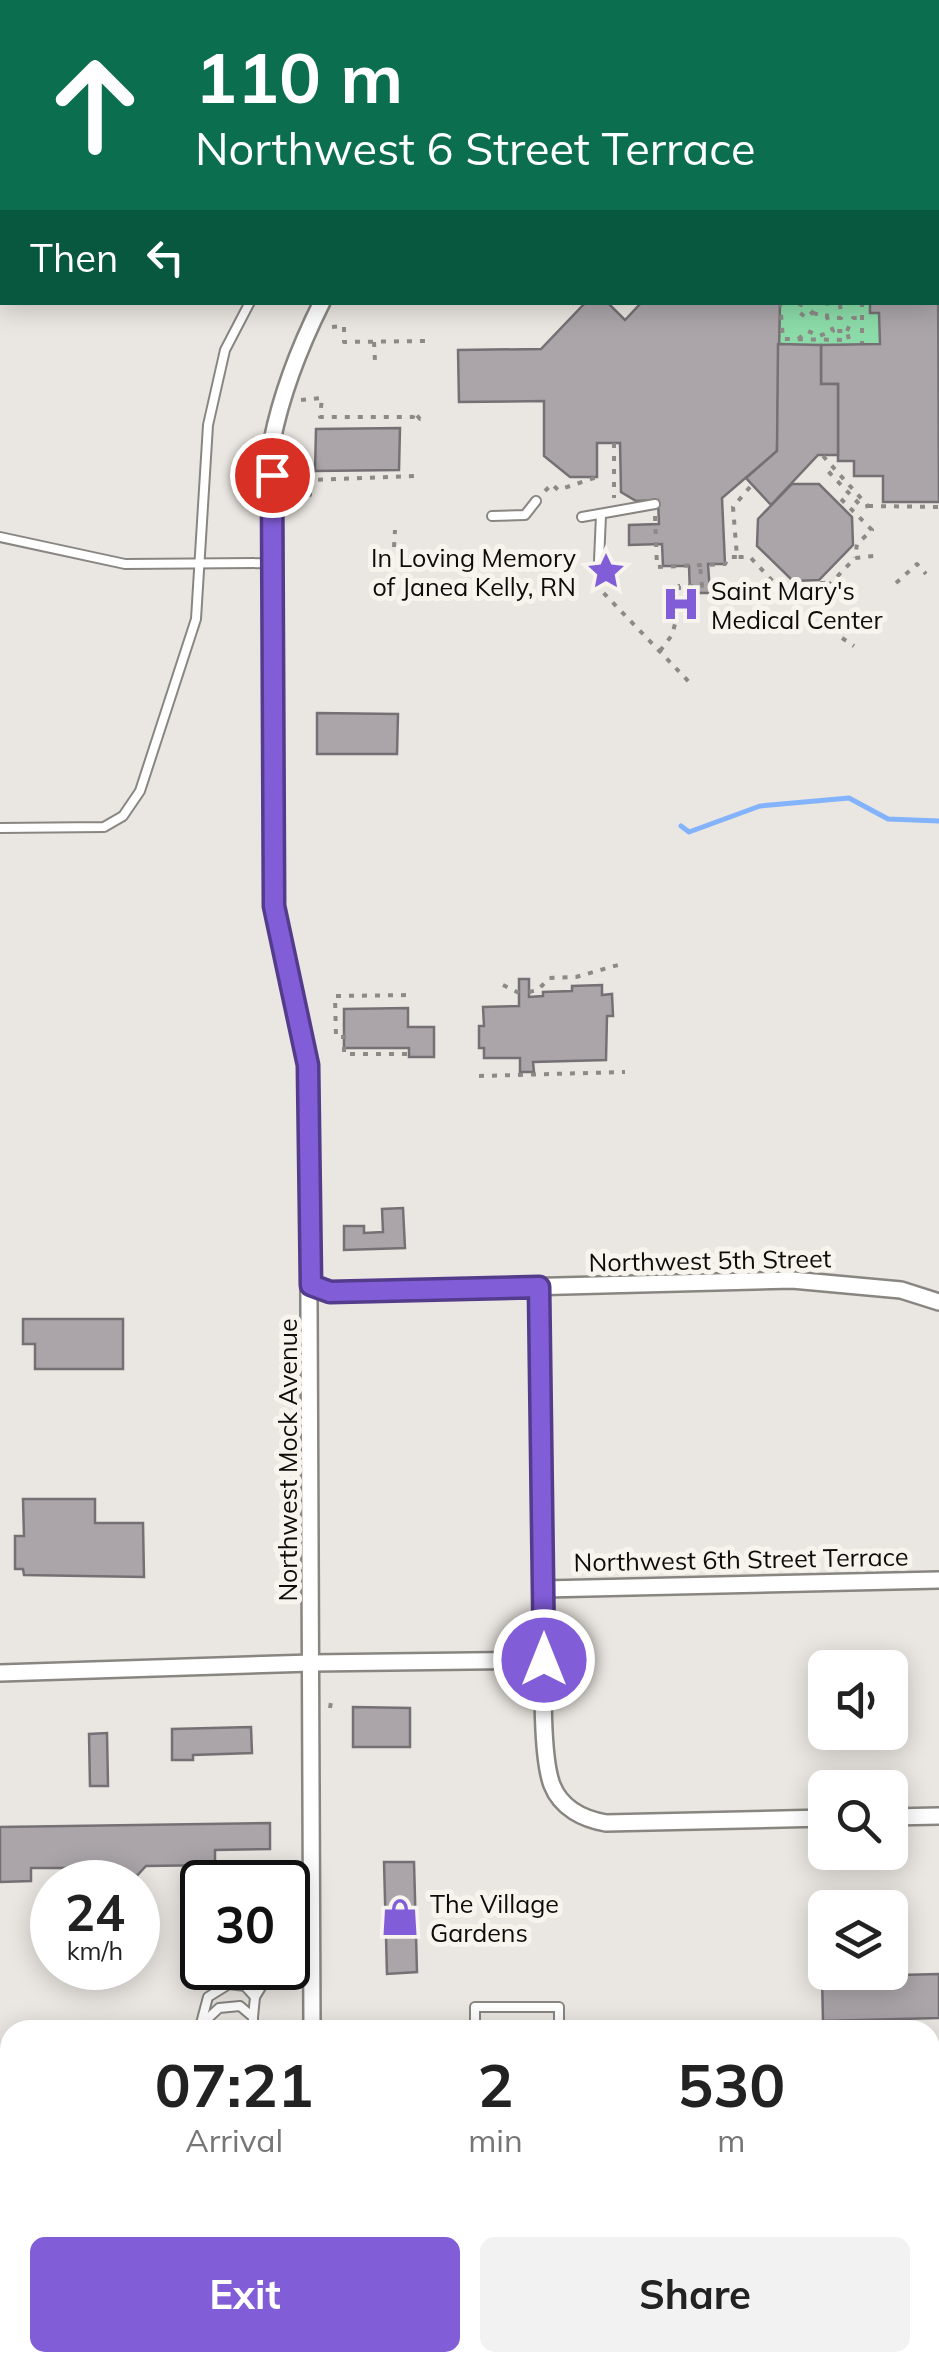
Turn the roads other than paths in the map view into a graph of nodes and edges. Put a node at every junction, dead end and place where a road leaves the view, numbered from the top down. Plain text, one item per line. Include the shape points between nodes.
1 (248, 305) edge
2 (320, 305) edge
3 (536, 502) road end
4 (655, 504) road end
5 (601, 515) junction
6 (492, 516) dead end
7 (582, 517) dead end
8 (0, 537) edge
9 (599, 561) dead end
10 (273, 563) junction
11 (200, 564) junction
12 (0, 828) edge
13 (311, 1285) junction
14 (539, 1287) junction
15 (939, 1302) edge
16 (939, 1580) edge
17 (544, 1588) junction
18 (544, 1660) junction
19 (312, 1663) junction
20 (0, 1673) edge
21 (939, 1816) edge
22 (908, 1817) edge
23 (808, 1818) edge
24 (259, 1990) edge
25 (255, 1997) junction
26 (254, 2017) joint
27 (202, 2020) edge
28 (208, 2020) edge
29 (312, 2020) edge
30 (475, 2020) edge
31 (560, 2020) edge

1 - 11 lane via 225,350 208,425
2 - 10 street, Northwest Mock Avenue via 297,350 272,441
3 - 6 lane via 525,515
4 - 5 lane
5 - 7 lane
5 - 9 lane
8 - 11 lane via 125,564
10 - 11 lane
10 - 13 street, Northwest Mock Avenue via 274,906 308,1065
11 - 12 lane via 196,619 140,791 123,816 104,827
13 - 14 street, Northwest 5th Street via 330,1292
13 - 19 street, Northwest Mock Avenue
14 - 15 street, Northwest 5th Street via 792,1280 901,1290
14 - 17 street
16 - 17 street, Northwest 6th Street Terrace
17 - 18 street
18 - 19 street
18 - 23 street via 552,1786 586,1820
19 - 20 street
19 - 29 street, Northwest Mock Avenue
21 - 22 street
24 - 25 lane
25 - 26 lane
25 - 27 lane via 245,1986 228,1984 216,1991
26 - 28 lane via 240,2006 219,2008
30 - 31 lane via 474,2007 560,2007

